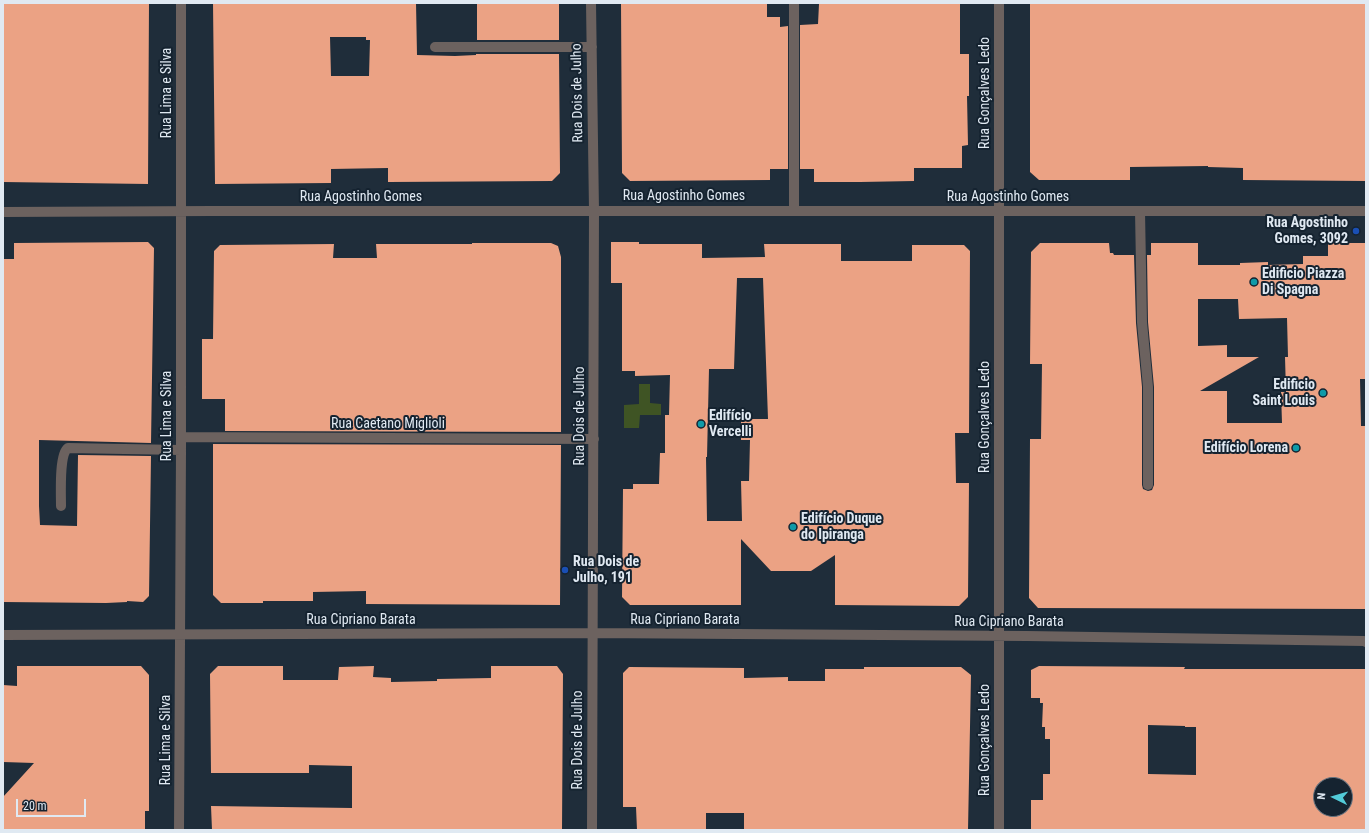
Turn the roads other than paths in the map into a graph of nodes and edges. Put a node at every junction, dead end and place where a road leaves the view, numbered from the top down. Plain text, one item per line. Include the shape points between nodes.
1 (181, 3) edge
2 (591, 3) edge
3 (794, 3) edge
4 (999, 3) edge
5 (435, 47) dead end
6 (592, 47) junction
7 (794, 210) junction
8 (181, 211) junction
9 (594, 211) junction
10 (999, 211) junction
11 (1140, 211) junction
12 (1366, 211) edge
13 (3, 212) edge
14 (181, 437) junction
15 (594, 439) junction
16 (182, 450) junction
17 (1148, 485) dead end
18 (61, 506) dead end
19 (592, 633) junction
20 (3, 635) edge
21 (180, 636) junction
22 (1000, 636) junction
23 (1365, 640) edge
24 (179, 830) edge
25 (592, 830) edge
26 (999, 830) edge

1 - 8 street, Rua Lima e Silva
2 - 6 street, Rua Dois de Julho
3 - 7 street
4 - 10 street, Rua Gonçalves Ledo
5 - 6 street
6 - 9 street, Rua Dois de Julho
7 - 9 street, Rua Agostinho Gomes
7 - 10 street, Rua Agostinho Gomes
8 - 9 street, Rua Agostinho Gomes
8 - 13 street, Rua Agostinho Gomes
8 - 14 street, Rua Lima e Silva
9 - 15 street, Rua Dois de Julho
10 - 11 street, Rua Agostinho Gomes
10 - 22 street, Rua Gonçalves Ledo
11 - 12 street, Rua Agostinho Gomes
11 - 17 street via 1142,322 1148,387
14 - 15 street, Rua Caetano Miglioli
14 - 16 street, Rua Lima e Silva
15 - 19 street, Rua Dois de Julho
16 - 18 street via 68,448 63,458
16 - 21 street, Rua Lima e Silva
19 - 21 street, Rua Cipriano Barata
19 - 22 street, Rua Cipriano Barata
19 - 25 street, Rua Dois de Julho
20 - 21 street, Rua Cipriano Barata
21 - 24 street, Rua Lima e Silva
22 - 23 street, Rua Cipriano Barata
22 - 26 street, Rua Gonçalves Ledo

